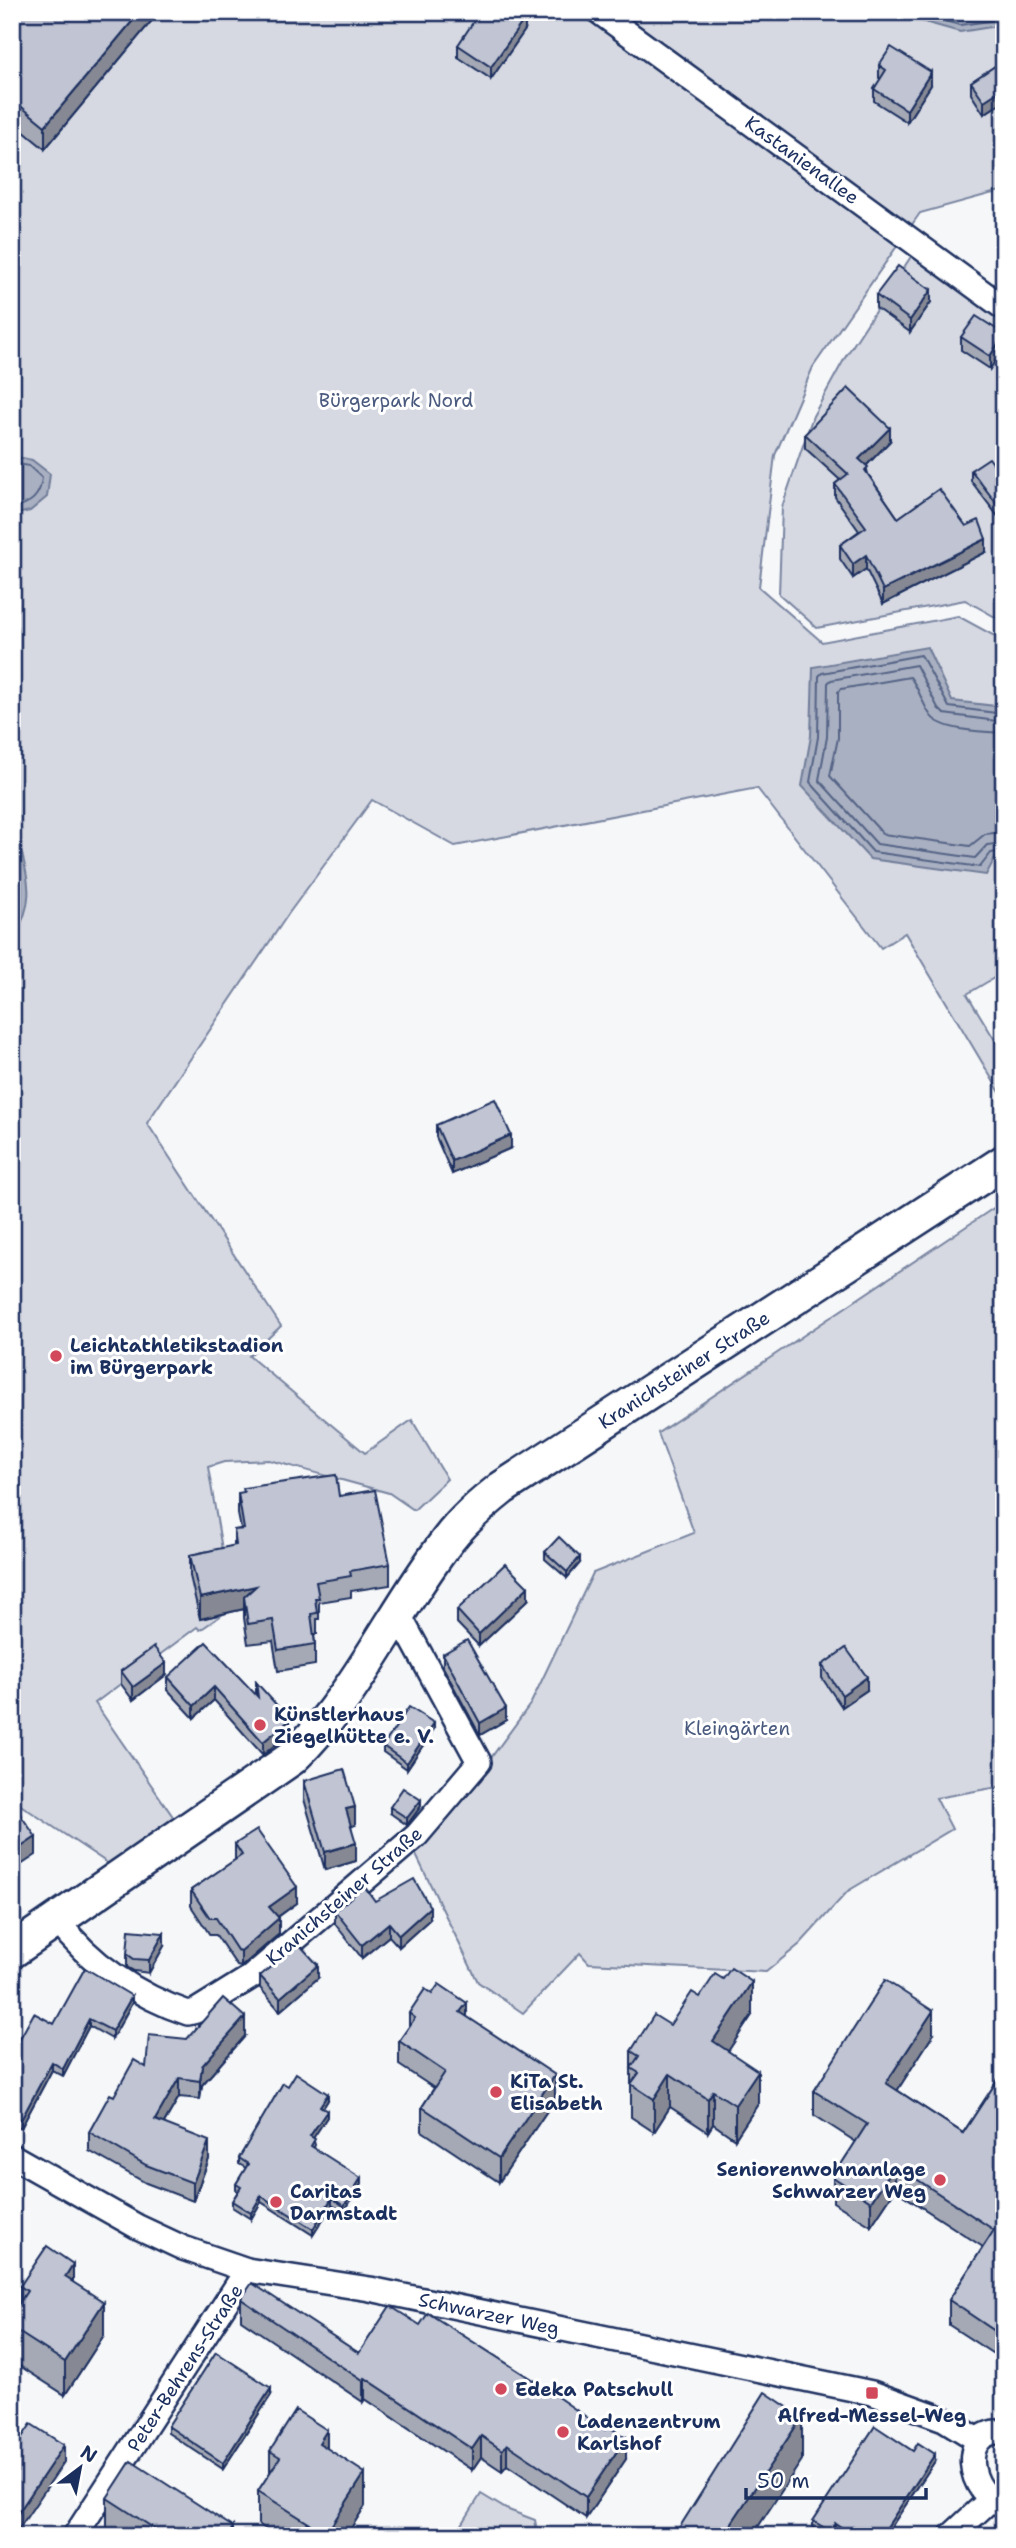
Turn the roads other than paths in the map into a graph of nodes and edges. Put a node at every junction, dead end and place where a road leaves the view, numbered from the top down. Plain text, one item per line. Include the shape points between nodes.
1 (599, 12) edge
2 (1004, 308) edge
3 (1004, 1162) edge
4 (399, 1615) junction
5 (57, 1920) junction
6 (12, 1951) edge
7 (12, 2155) edge
8 (247, 2270) junction
9 (1004, 2432) edge
10 (978, 2440) junction
11 (997, 2502) edge
12 (75, 2536) edge
13 (951, 2536) edge

1 - 2 street, Kastanienallee
3 - 4 main road, Kranichsteiner Straße via 502,1488 448,1540
4 - 5 main road, Kranichsteiner Straße via 331,1718 292,1758
4 - 5 street, Kranichsteiner Straße via 480,1762 417,1835 251,1977 188,2013 120,1980 69,1937
5 - 6 main road, Kranichsteiner Straße
7 - 8 street, Schwarzer Weg via 138,2227
8 - 10 street, Schwarzer Weg via 370,2289 872,2393 944,2419
8 - 12 street, Peter-Behrens-Straße
9 - 10 street
10 - 11 street via 973,2467 982,2491
11 - 13 street

